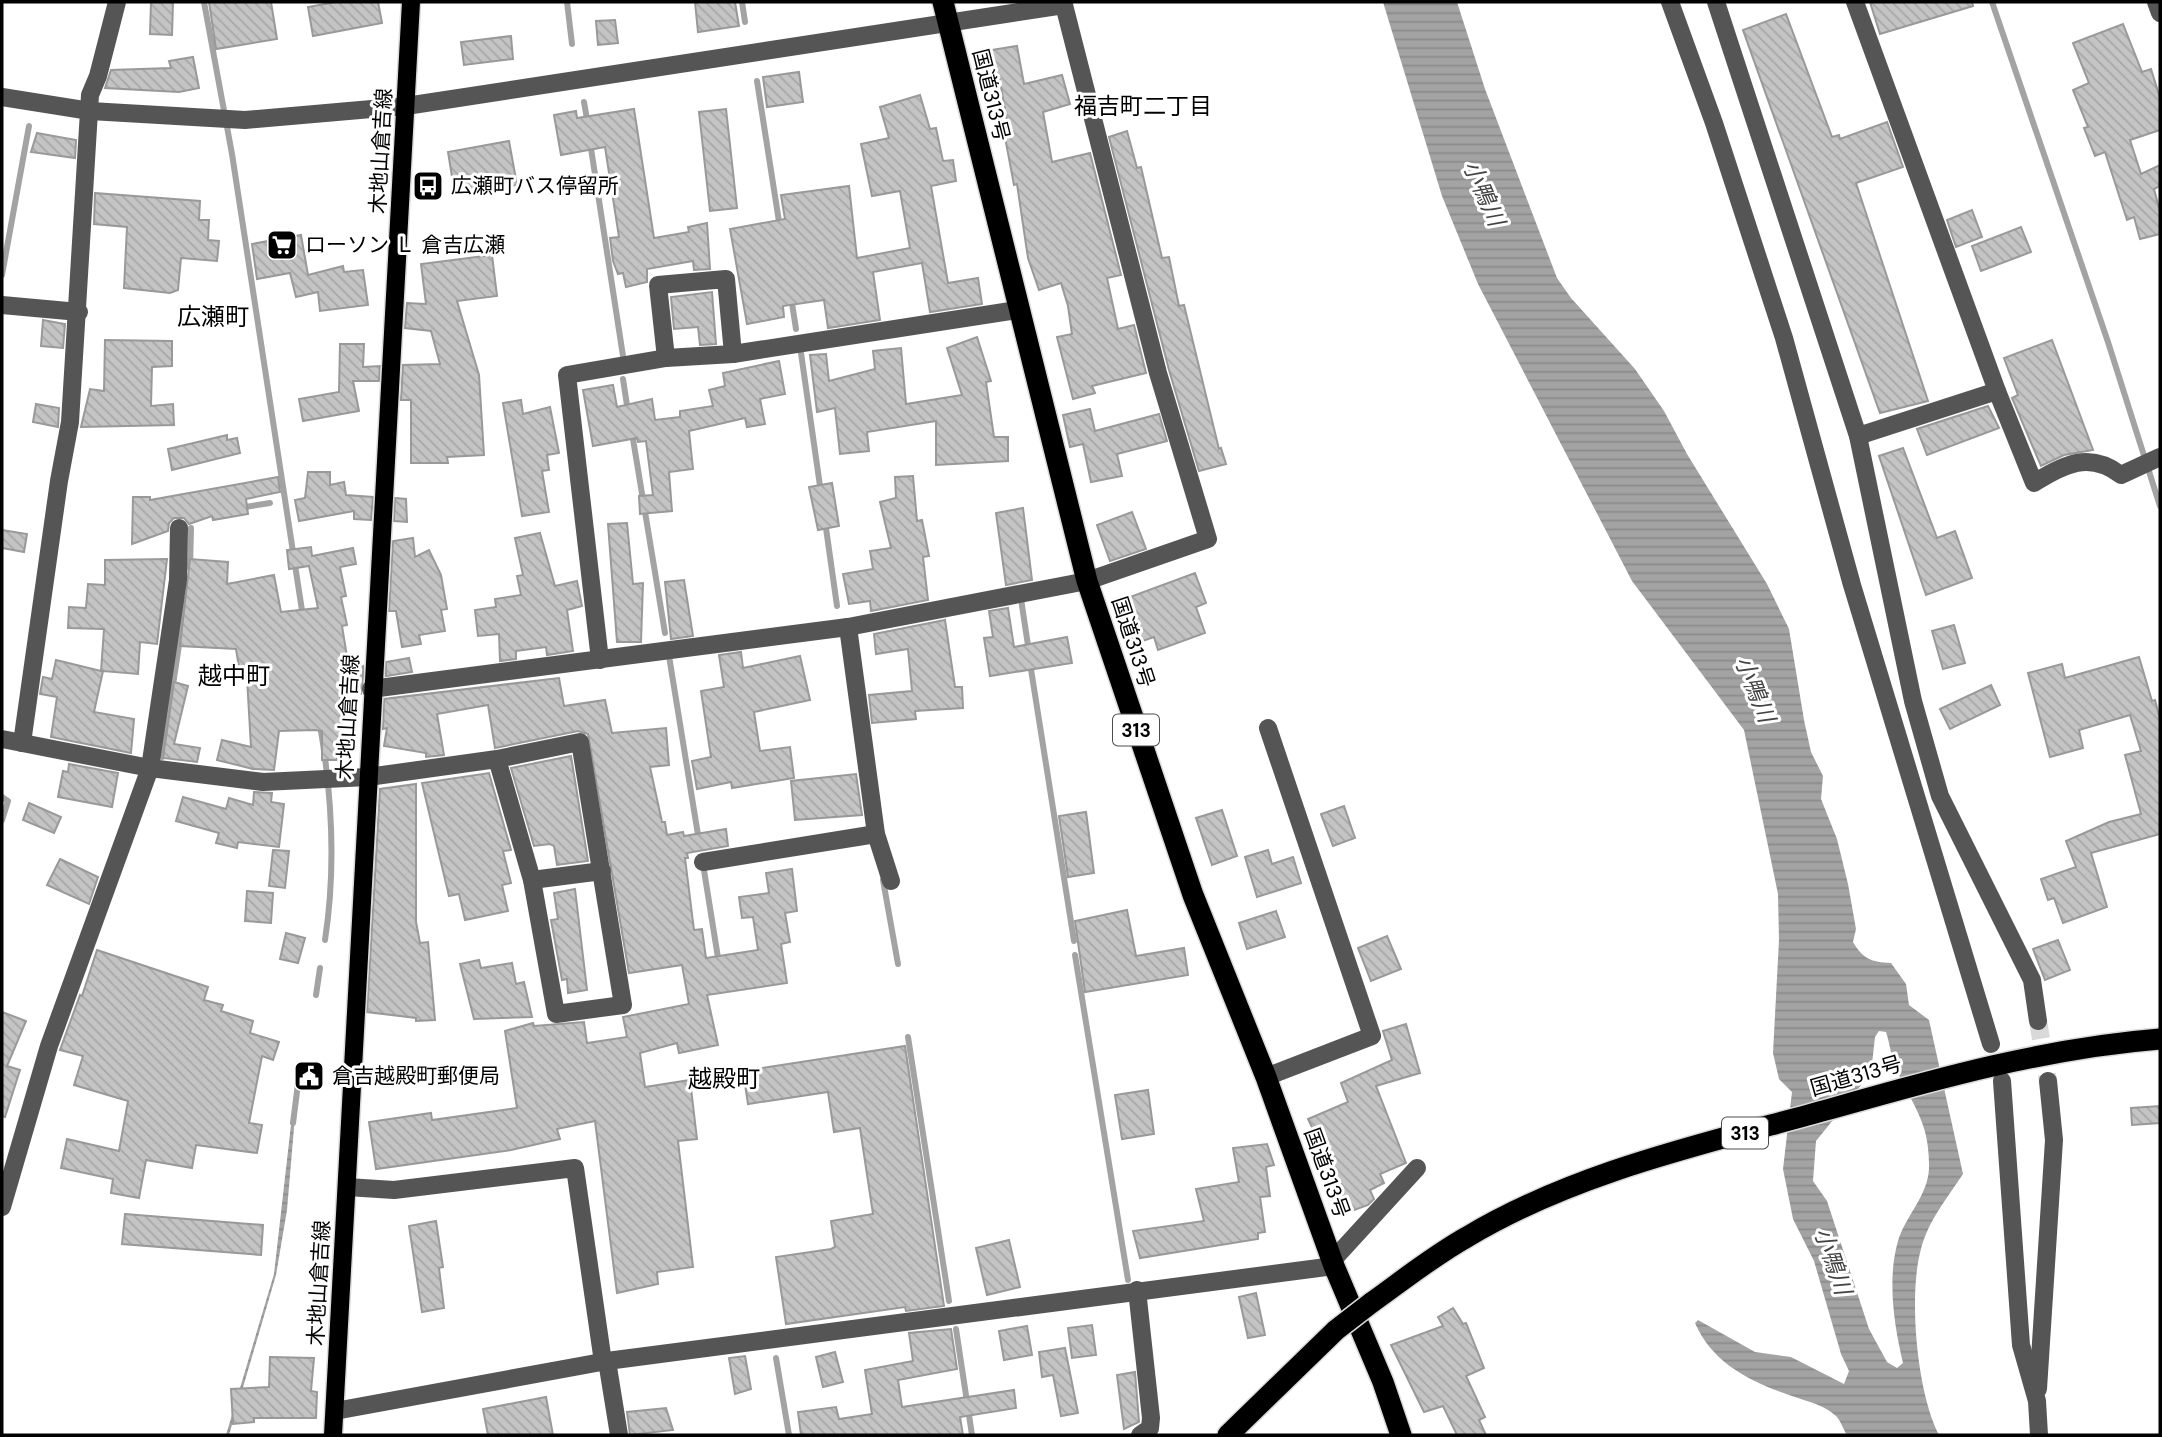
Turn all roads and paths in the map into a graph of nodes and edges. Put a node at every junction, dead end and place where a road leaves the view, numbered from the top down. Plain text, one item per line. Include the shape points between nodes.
1 (117, 2) edge
2 (411, 2) edge
3 (943, 2) edge
4 (1670, 2) edge
5 (1716, 2) edge
6 (1855, 2) edge
7 (2156, 2) edge
8 (2160, 13) edge
9 (948, 24) junction
10 (2, 97) edge
11 (406, 106) junction
12 (90, 111) junction
13 (2, 304) edge
14 (1017, 310) junction
15 (79, 312) junction
16 (733, 354) junction
17 (666, 358) junction
18 (1997, 391) junction
19 (1858, 436) junction
20 (2160, 457) edge
21 (179, 528) dead end
22 (1087, 581) junction
23 (848, 627) junction
24 (600, 660) junction
25 (372, 689) junction
26 (1268, 728) dead end
27 (2, 739) edge
28 (22, 743) junction
29 (497, 759) junction
30 (149, 768) junction
31 (368, 777) junction
32 (876, 834) junction
33 (703, 862) dead end
34 (602, 871) junction
35 (532, 880) junction
36 (891, 881) dead end
37 (2038, 1021) tunnel mouth
38 (2160, 1039) edge
39 (1991, 1044) dead end
40 (1266, 1077) junction
41 (2002, 1082) dead end
42 (2048, 1082) tunnel mouth
43 (1417, 1168) dead end
44 (347, 1187) junction
45 (2, 1207) edge
46 (1333, 1264) junction
47 (1137, 1290) junction
48 (605, 1362) junction
49 (2037, 1401) junction
50 (335, 1411) junction
51 (333, 1435) edge
52 (619, 1435) edge
53 (1140, 1435) edge
54 (1228, 1435) edge
55 (1401, 1435) edge
56 (2039, 1435) edge

1 - 12 street via 90,95
2 - 11 main road, 木地山倉吉線
3 - 9 highway, 国道313号 / 313
4 - 39 street via 1784,338 1852,585
5 - 19 street
6 - 18 street
7 - 8 street
9 - 11 street
9 - 14 highway, 国道313号 / 313
9 - 22 street via 1064,5 1158,373 1208,539
10 - 12 street
11 - 12 street via 245,120
11 - 25 main road, 木地山倉吉線
12 - 15 street
13 - 15 street
14 - 16 street
14 - 22 highway, 国道313号 / 313
15 - 28 street via 71,422
16 - 17 street
16 - 17 street via 726,279 658,285
17 - 24 street via 567,375
18 - 19 street
18 - 20 street via 2034,483 2068,464 2106,463 2121,475
19 - 37 street via 1913,701 1940,796 2032,980
21 - 30 street via 178,580
22 - 23 street
22 - 40 highway, 国道313号 / 313 via 1192,895
23 - 24 street
23 - 32 street
24 - 25 street
25 - 31 main road, 木地山倉吉線
26 - 40 street via 1372,1036
27 - 28 street
28 - 30 street
29 - 31 street
29 - 34 street via 580,742
29 - 35 street
30 - 31 street via 263,782
30 - 45 street via 49,1046
31 - 44 main road, 木地山倉吉線
32 - 33 street
32 - 36 street
34 - 35 street
34 - 35 street via 623,1005 556,1014
38 - 54 highway, 国道313号 / 313, bridge via 1967,1070 1622,1170 1526,1206 1467,1237 1371,1303 1336,1330
40 - 46 highway, 国道313号 / 313
41 - 49 street via 2021,1345
42 - 49 street via 2054,1140
43 - 46 street
44 - 48 street via 394,1190 575,1168
44 - 50 main road, 木地山倉吉線
46 - 47 street
46 - 55 highway, 国道313号 / 313
47 - 48 street
47 - 53 street via 1151,1418 1150,1427
48 - 50 street
48 - 52 street
49 - 56 street
50 - 51 main road, 木地山倉吉線

